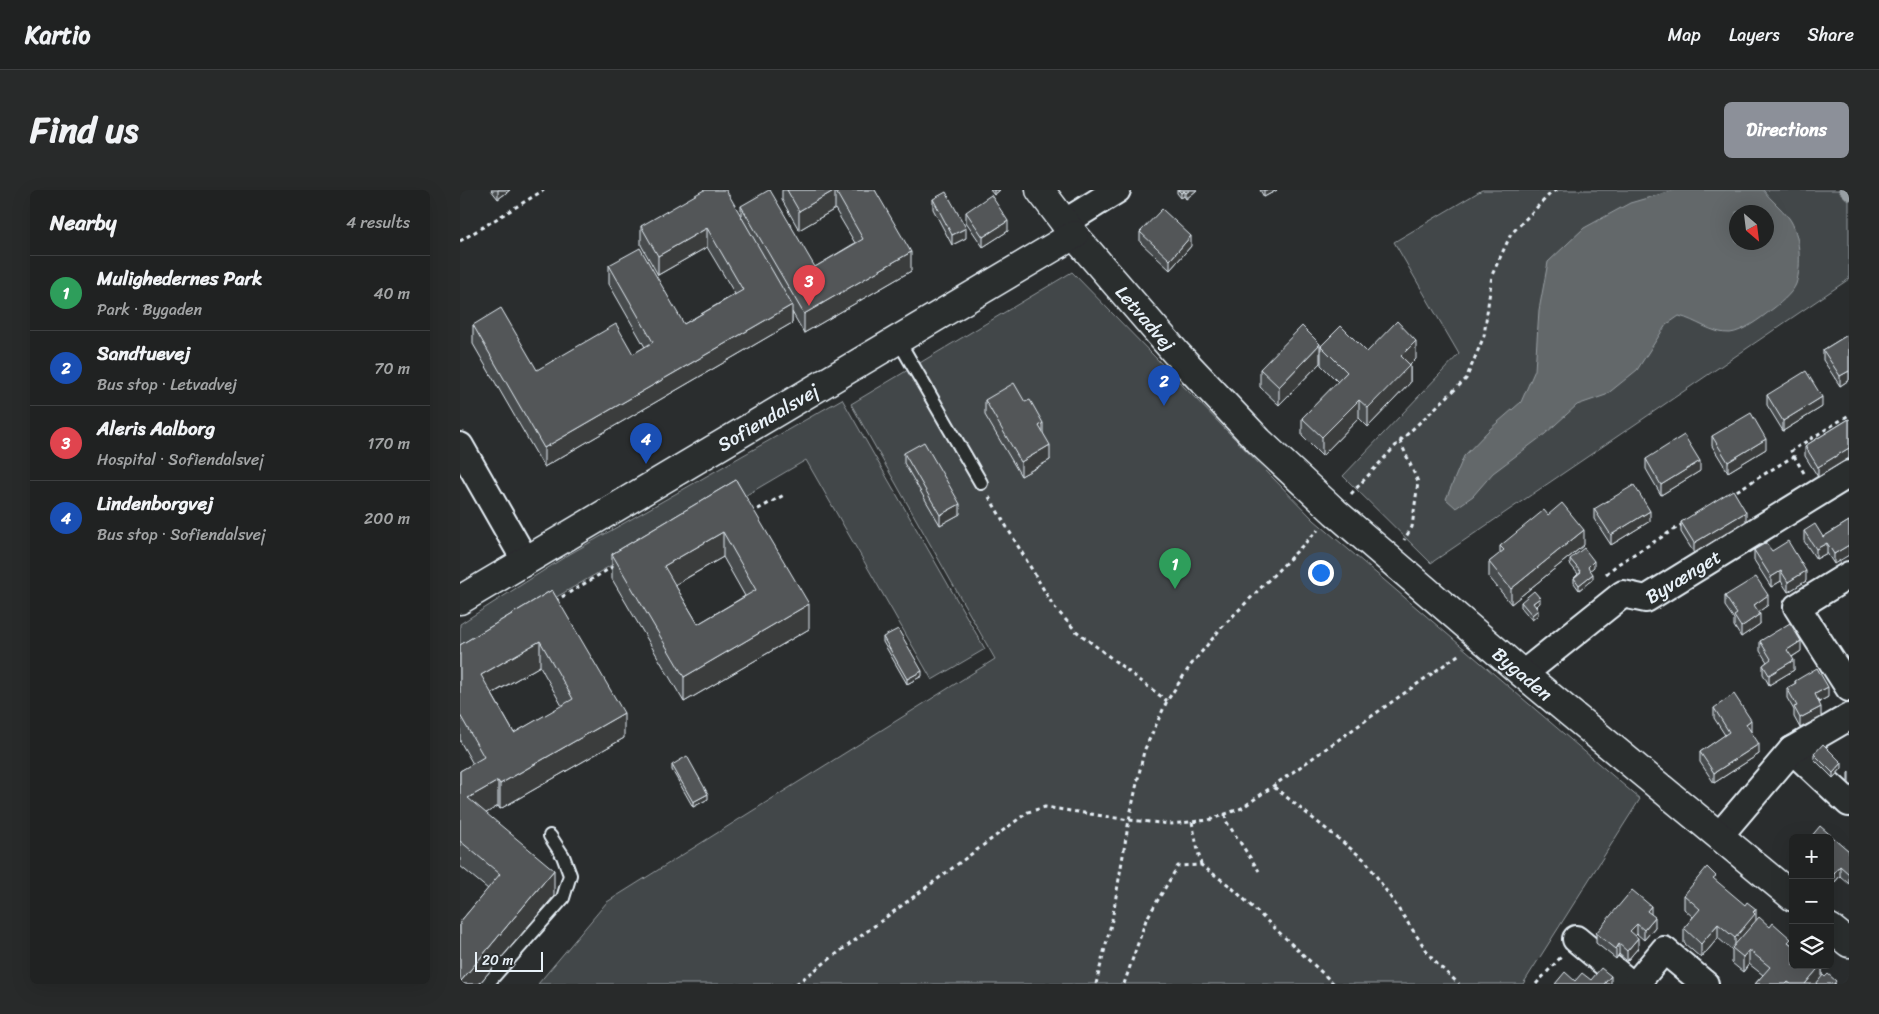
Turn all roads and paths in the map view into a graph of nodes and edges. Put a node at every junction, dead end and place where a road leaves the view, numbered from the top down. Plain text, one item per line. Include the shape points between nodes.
1 (544, 190) edge
2 (1040, 190) edge
3 (1117, 190) edge
4 (1556, 190) edge
5 (1069, 229) junction
6 (460, 241) edge
7 (898, 340) junction
8 (1849, 415) edge
9 (1259, 441) joint
10 (1400, 442) junction
11 (460, 446) edge
12 (1794, 456) junction
13 (1849, 474) edge
14 (981, 483) joint
15 (784, 494) dead end
16 (1817, 494) junction
17 (1727, 497) edge
18 (745, 507) edge
19 (1335, 512) junction
20 (1685, 523) edge
21 (525, 560) junction
22 (1392, 560) junction
23 (620, 563) edge
24 (1849, 575) edge
25 (1603, 577) dead end
26 (460, 600) edge
27 (553, 603) edge
28 (1482, 638) junction
29 (1523, 674) junction
30 (1849, 688) edge
31 (1168, 702) junction
32 (1849, 717) edge
33 (1792, 750) junction
34 (1274, 787) junction
35 (1849, 803) edge
36 (1224, 814) junction
37 (1129, 820) junction
38 (1192, 822) junction
39 (550, 836) dead end
40 (1719, 836) junction
41 (1201, 865) junction
42 (1259, 871) dead end
43 (1789, 894) edge
44 (1834, 931) edge
45 (1576, 940) joint
46 (1849, 943) edge
47 (1698, 982) edge
48 (487, 984) edge
49 (796, 984) edge
50 (1096, 984) edge
51 (1124, 984) edge
52 (1334, 984) edge
53 (1459, 984) edge
54 (1536, 984) edge
55 (1636, 984) edge

1 - 6 path
2 - 5 street, Letvadvej
3 - 5 street
4 - 10 path via 1511,234 1492,275 1484,336 1466,379
5 - 7 street, Sofiendalsvej
5 - 9 street, Letvadvej via 1176,353
7 - 14 lane
7 - 21 street, Sofiendalsvej
8 - 12 path via 1791,451
9 - 19 street, Bygaden
10 - 19 path
10 - 22 path via 1418,482 1412,527
11 - 21 street
12 - 16 path
12 - 17 path
13 - 16 street, Byvænget
14 - 31 path via 1054,607 1076,631
15 - 18 path via 750,514
16 - 29 street, Byvænget via 1646,598 1623,594
19 - 22 street, Bygaden
19 - 31 path via 1222,627 1190,666
20 - 25 path via 1618,564
21 - 26 street, Sofiendalsvej
22 - 28 street, Bygaden
23 - 27 path
24 - 30 street via 1797,606
28 - 29 street, Bygaden
28 - 34 path
29 - 40 street, Bygaden
31 - 37 path via 1144,751
32 - 33 street
33 - 35 street
33 - 40 street
34 - 36 path via 1242,808
34 - 53 path via 1366,861 1433,960
36 - 38 path
36 - 42 path
37 - 38 path via 1171,824
37 - 49 path via 1045,807 1028,812
37 - 50 path via 1112,920
38 - 41 path
39 - 48 lane via 570,875 563,898
40 - 43 street, Bygaden
41 - 51 path via 1178,866 1146,920
41 - 52 path via 1230,886
44 - 46 street
45 - 54 path
45 - 55 street via 1626,981
47 - 55 street via 1664,950

